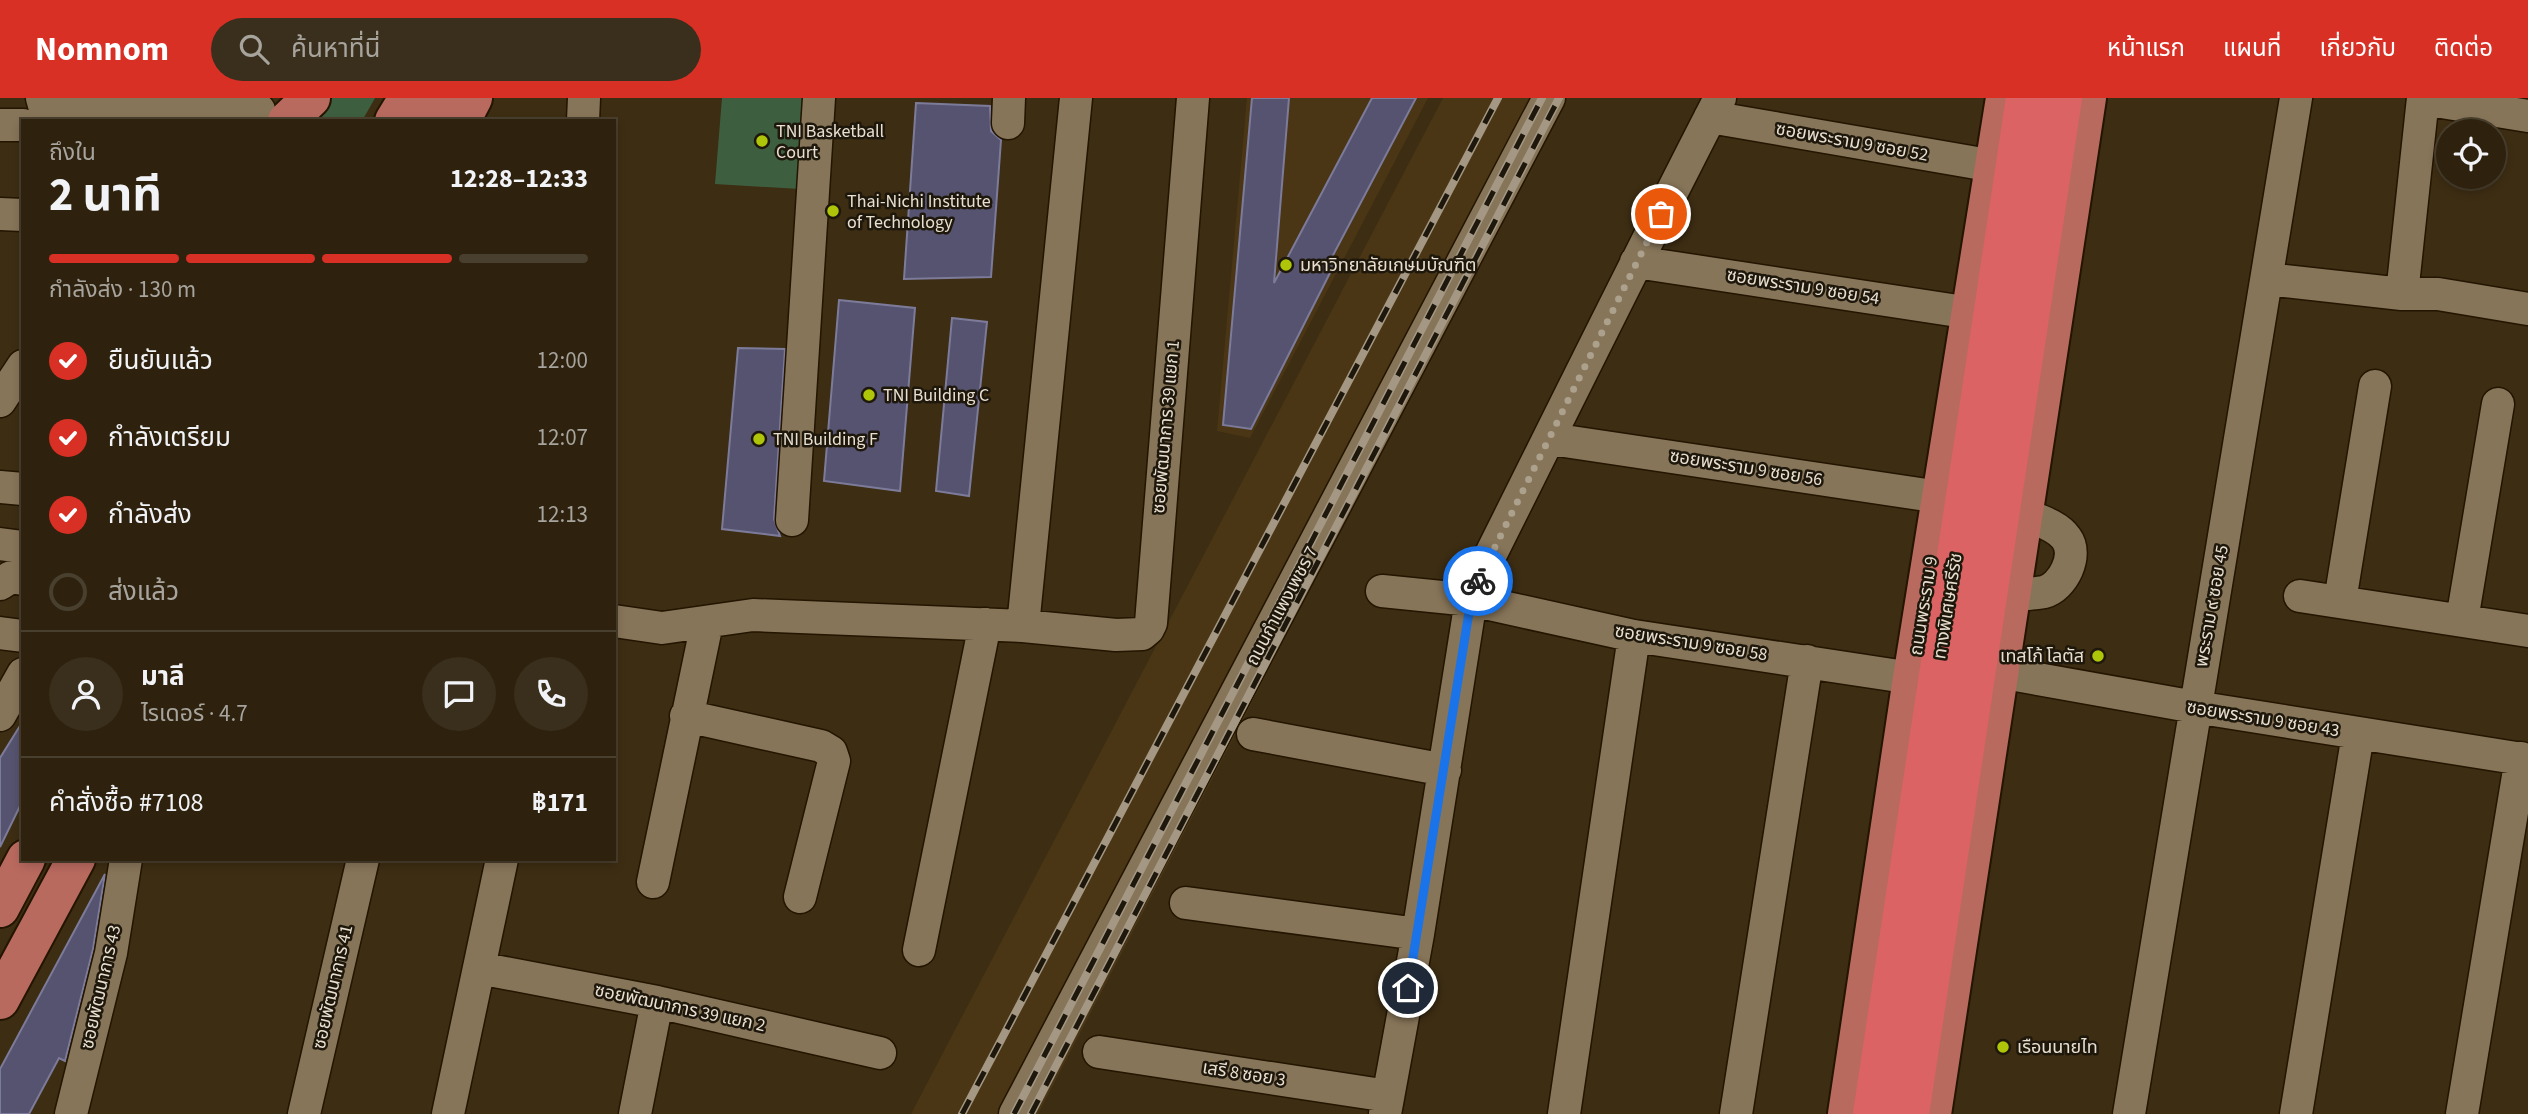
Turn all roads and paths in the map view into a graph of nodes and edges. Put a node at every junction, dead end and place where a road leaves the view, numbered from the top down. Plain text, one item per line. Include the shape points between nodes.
1 (42, 98) edge
2 (311, 98) edge
3 (408, 98) edge
4 (443, 98) edge
5 (473, 98) edge
6 (584, 98) edge
7 (819, 98) edge
8 (1076, 98) edge
9 (1192, 98) edge
10 (1549, 98) edge
11 (2005, 98) edge
12 (2025, 98) edge
13 (2063, 98) edge
14 (2087, 98) edge
15 (2296, 98) edge
16 (2423, 98) edge
17 (1715, 108) edge
18 (257, 109) edge
19 (2528, 116) edge
20 (395, 119) edge
21 (432, 119) edge
22 (462, 119) edge
23 (583, 119) edge
24 (0, 125) edge
25 (21, 125) edge
26 (1994, 166) junction
27 (0, 214) edge
28 (21, 215) edge
29 (1636, 262) junction
30 (2267, 279) junction
31 (2402, 294) junction
32 (2528, 309) edge
33 (1970, 313) junction
34 (21, 369) edge
35 (2375, 386) dead end
36 (0, 401) edge
37 (2498, 404) dead end
38 (1550, 439) junction
39 (0, 487) edge
40 (21, 489) edge
41 (1940, 497) junction
42 (2023, 514) junction
43 (792, 520) dead end
44 (0, 544) edge
45 (21, 547) edge
46 (21, 579) edge
47 (0, 584) edge
48 (1382, 591) dead end
49 (2011, 595) junction
50 (2300, 596) dead end
51 (1471, 600) junction
52 (2340, 601) junction
53 (2462, 620) junction
54 (616, 621) edge
55 (707, 623) junction
56 (985, 624) junction
57 (1023, 626) junction
58 (2528, 631) edge
59 (0, 633) edge
60 (21, 636) edge
61 (1634, 636) junction
62 (1807, 661) junction
63 (1999, 672) junction
64 (1912, 678) junction
65 (2195, 707) junction
66 (686, 716) junction
67 (1253, 734) dead end
68 (2358, 734) junction
69 (2524, 759) edge
70 (1445, 770) junction
71 (75, 861) edge
72 (126, 861) edge
73 (363, 861) edge
74 (502, 861) edge
75 (15, 864) edge
76 (653, 882) dead end
77 (800, 897) dead end
78 (1186, 903) dead end
79 (0, 908) edge
80 (1418, 934) junction
81 (919, 950) dead end
82 (479, 968) junction
83 (0, 1000) edge
84 (657, 1002) junction
85 (1099, 1052) dead end
86 (880, 1053) dead end
87 (1387, 1105) edge
88 (71, 1114) edge
89 (304, 1114) edge
90 (448, 1114) edge
91 (635, 1114) edge
92 (1015, 1114) edge
93 (1564, 1114) edge
94 (1736, 1114) edge
95 (1847, 1114) edge
96 (1871, 1114) edge
97 (1910, 1114) edge
98 (1932, 1114) edge
99 (2129, 1114) edge
100 (2296, 1114) edge
101 (2462, 1114) edge

1 - 18 street via 44,105 57,110
2 - 18 main road
3 - 20 main road
4 - 21 main road
5 - 22 main road
6 - 23 street
7 - 43 street
8 - 57 street
9 - 57 street, ซอยพัฒนาการ 39 แยก 1 via 1151,623 1142,634 1116,635
10 - 92 street, ถนนกำแพงเพชร 7
11 - 26 main road, ถนนพระราม 9
12 - 96 highway, ทางพิเศษศรีรัช
13 - 97 highway, ทางพิเศษศรีรัช
14 - 42 main road
15 - 30 street, พระราม ๙ ซอย 45
16 - 19 street
16 - 31 street
17 - 26 street, ซอยพระราม 9 ซอย 52
17 - 29 street
24 - 25 street
26 - 33 main road, ถนนพระราม 9
27 - 28 street
29 - 33 street, ซอยพระราม 9 ซอย 54
29 - 38 street
30 - 31 street
30 - 65 street, พระราม ๙ ซอย 45
31 - 32 street via 2438,294
33 - 41 main road, ถนนพระราม 9
34 - 36 street
35 - 52 street
37 - 53 street
38 - 41 street, ซอยพระราม 9 ซอย 56
38 - 51 street
39 - 40 street
41 - 64 main road, ถนนพระราม 9
42 - 49 main road
42 - 49 street via 2057,529 2068,539 2071,557 2057,586
44 - 45 street
46 - 47 street via 7,578
48 - 51 street, ซอยพระราม 9 ซอย 58
49 - 63 main road
50 - 52 street
51 - 61 street, ซอยพระราม 9 ซอย 58
51 - 70 street
52 - 53 street
53 - 58 street
54 - 55 street, ซอยพัฒนาการ 39 แยก 1 via 662,628
55 - 56 street, ซอยพัฒนาการ 39 แยก 1 via 753,615
55 - 66 street
56 - 57 street, ซอยพัฒนาการ 39 แยก 1
56 - 81 street
59 - 60 street
61 - 62 street, ซอยพระราม 9 ซอย 58
61 - 93 street
62 - 64 street, ซอยพระราม 9 ซอย 58
62 - 94 street
63 - 65 street, ซอยพระราม 9 ซอย 43
63 - 98 main road
64 - 95 main road, ถนนพระราม 9
65 - 68 street, ซอยพระราม 9 ซอย 43
65 - 99 street, พระราม ๙ ซอย 45
66 - 76 street
66 - 77 street via 831,752 834,761
67 - 70 street
68 - 69 street, ซอยพระราม 9 ซอย 43
68 - 100 street
69 - 101 street
70 - 80 street
71 - 83 main road
72 - 88 street, ซอยพัฒนาการ 43 via 111,953
73 - 89 street, ซอยพัฒนาการ 41
74 - 82 street
75 - 79 main road
78 - 80 street
80 - 87 street
82 - 84 street, ซอยพัฒนาการ 39 แยก 2
82 - 90 street
84 - 86 street, ซอยพัฒนาการ 39 แยก 2
84 - 91 street
85 - 87 street, เสรี 8 ซอย 3

